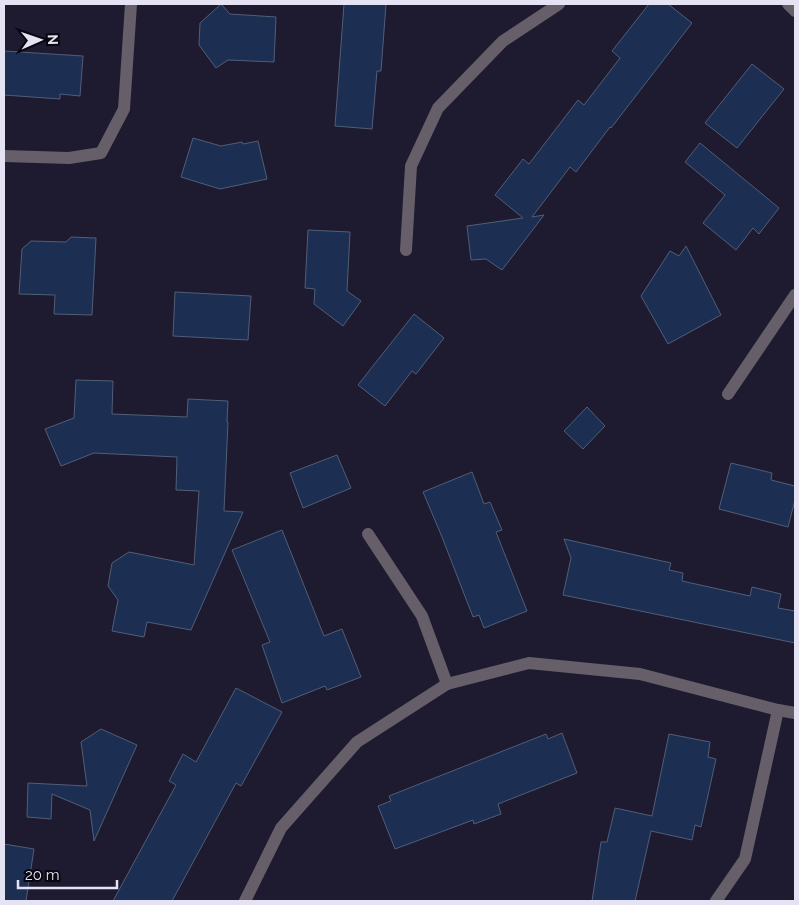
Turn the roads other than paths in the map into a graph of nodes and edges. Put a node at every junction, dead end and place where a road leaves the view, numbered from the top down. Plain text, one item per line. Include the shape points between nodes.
1 (131, 4) edge
2 (559, 4) edge
3 (788, 4) edge
4 (795, 11) edge
5 (4, 156) edge
6 (406, 250) dead end
7 (795, 294) edge
8 (728, 394) dead end
9 (368, 534) dead end
10 (447, 684) junction
11 (778, 710) junction
12 (795, 713) edge
13 (245, 901) edge
14 (716, 901) edge

1 - 5 street via 124,109 101,153 69,158
2 - 6 street via 503,41 438,108 411,166
3 - 4 street
7 - 8 street
9 - 10 street via 422,616
10 - 11 street via 529,663 640,674
10 - 13 street via 358,742 281,828
11 - 12 street
11 - 14 street via 745,859

